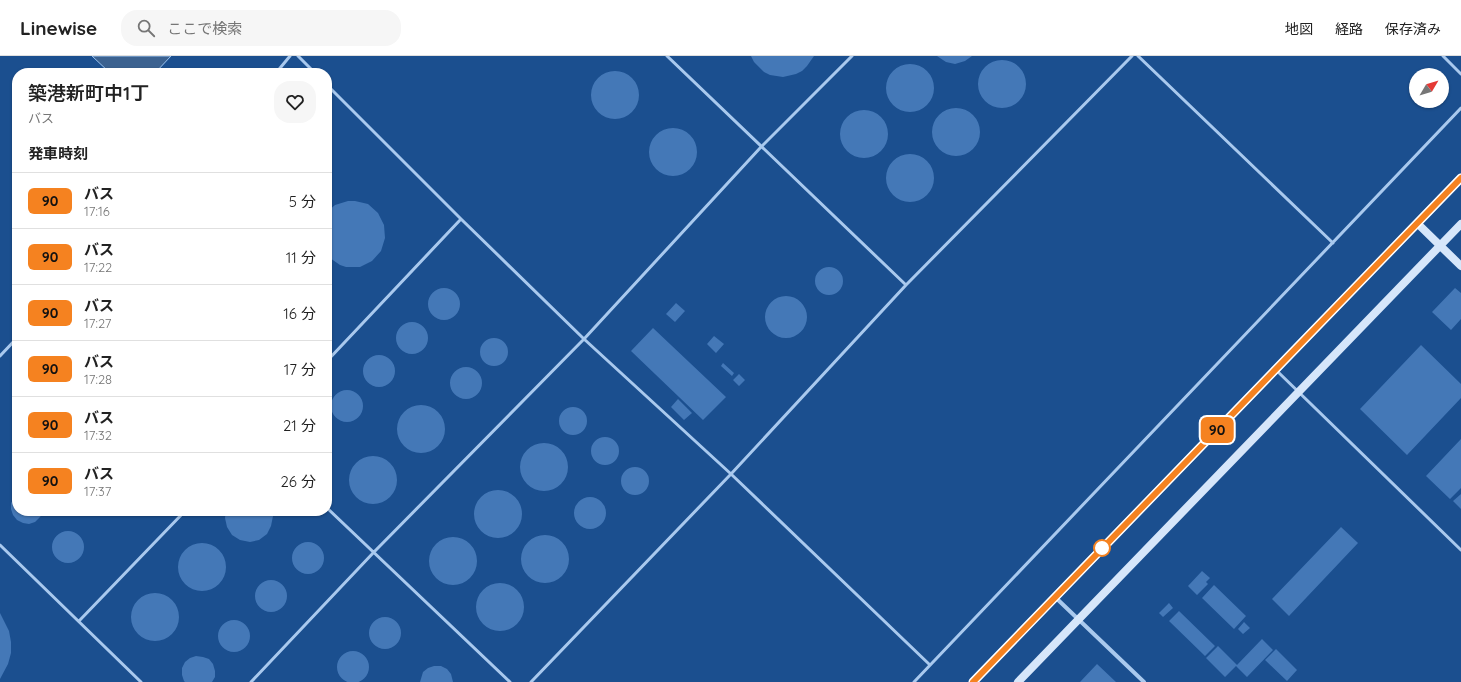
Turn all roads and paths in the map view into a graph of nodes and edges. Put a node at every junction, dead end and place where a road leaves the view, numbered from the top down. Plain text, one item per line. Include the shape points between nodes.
1 (290, 56) edge
2 (298, 56) edge
3 (667, 56) edge
4 (852, 56) edge
5 (1132, 56) edge
6 (1138, 56) edge
7 (1443, 56) edge
8 (280, 68) edge
9 (310, 68) edge
10 (1461, 74) edge
11 (332, 90) edge
12 (1461, 108) edge
13 (761, 147) junction
14 (1461, 178) edge
15 (461, 219) junction
16 (1418, 224) junction
17 (1461, 224) edge
18 (1333, 243) junction
19 (1440, 246) junction
20 (1461, 266) edge
21 (906, 285) junction
22 (584, 339) junction
23 (12, 343) edge
24 (0, 356) edge
25 (332, 356) edge
26 (1276, 370) junction
27 (1299, 392) junction
28 (730, 474) junction
29 (332, 513) edge
30 (180, 516) edge
31 (0, 545) edge
32 (1461, 550) edge
33 (374, 552) junction
34 (1055, 597) junction
35 (1078, 619) junction
36 (79, 621) junction
37 (930, 665) junction
38 (141, 682) edge
39 (251, 682) edge
40 (510, 682) edge
41 (531, 682) edge
42 (914, 682) edge
43 (973, 682) edge
44 (1018, 682) edge
45 (1144, 682) edge

1 - 8 lane
2 - 9 lane
3 - 13 lane
4 - 13 lane
5 - 21 lane
6 - 18 lane
7 - 10 lane
11 - 15 lane
12 - 18 lane
13 - 21 lane
13 - 22 lane
14 - 16 street
15 - 22 lane
15 - 25 lane
16 - 19 street
16 - 26 street
17 - 19 street
18 - 37 lane
19 - 20 street
19 - 27 street
21 - 28 lane
22 - 28 lane
22 - 33 lane
23 - 24 lane
26 - 27 lane
26 - 34 street
27 - 32 lane
27 - 35 street
28 - 37 lane
28 - 41 lane
29 - 33 lane
30 - 36 lane
31 - 36 lane
33 - 39 lane
33 - 40 lane
34 - 35 street
34 - 43 street
35 - 44 street
35 - 45 street
36 - 38 lane
37 - 42 lane

